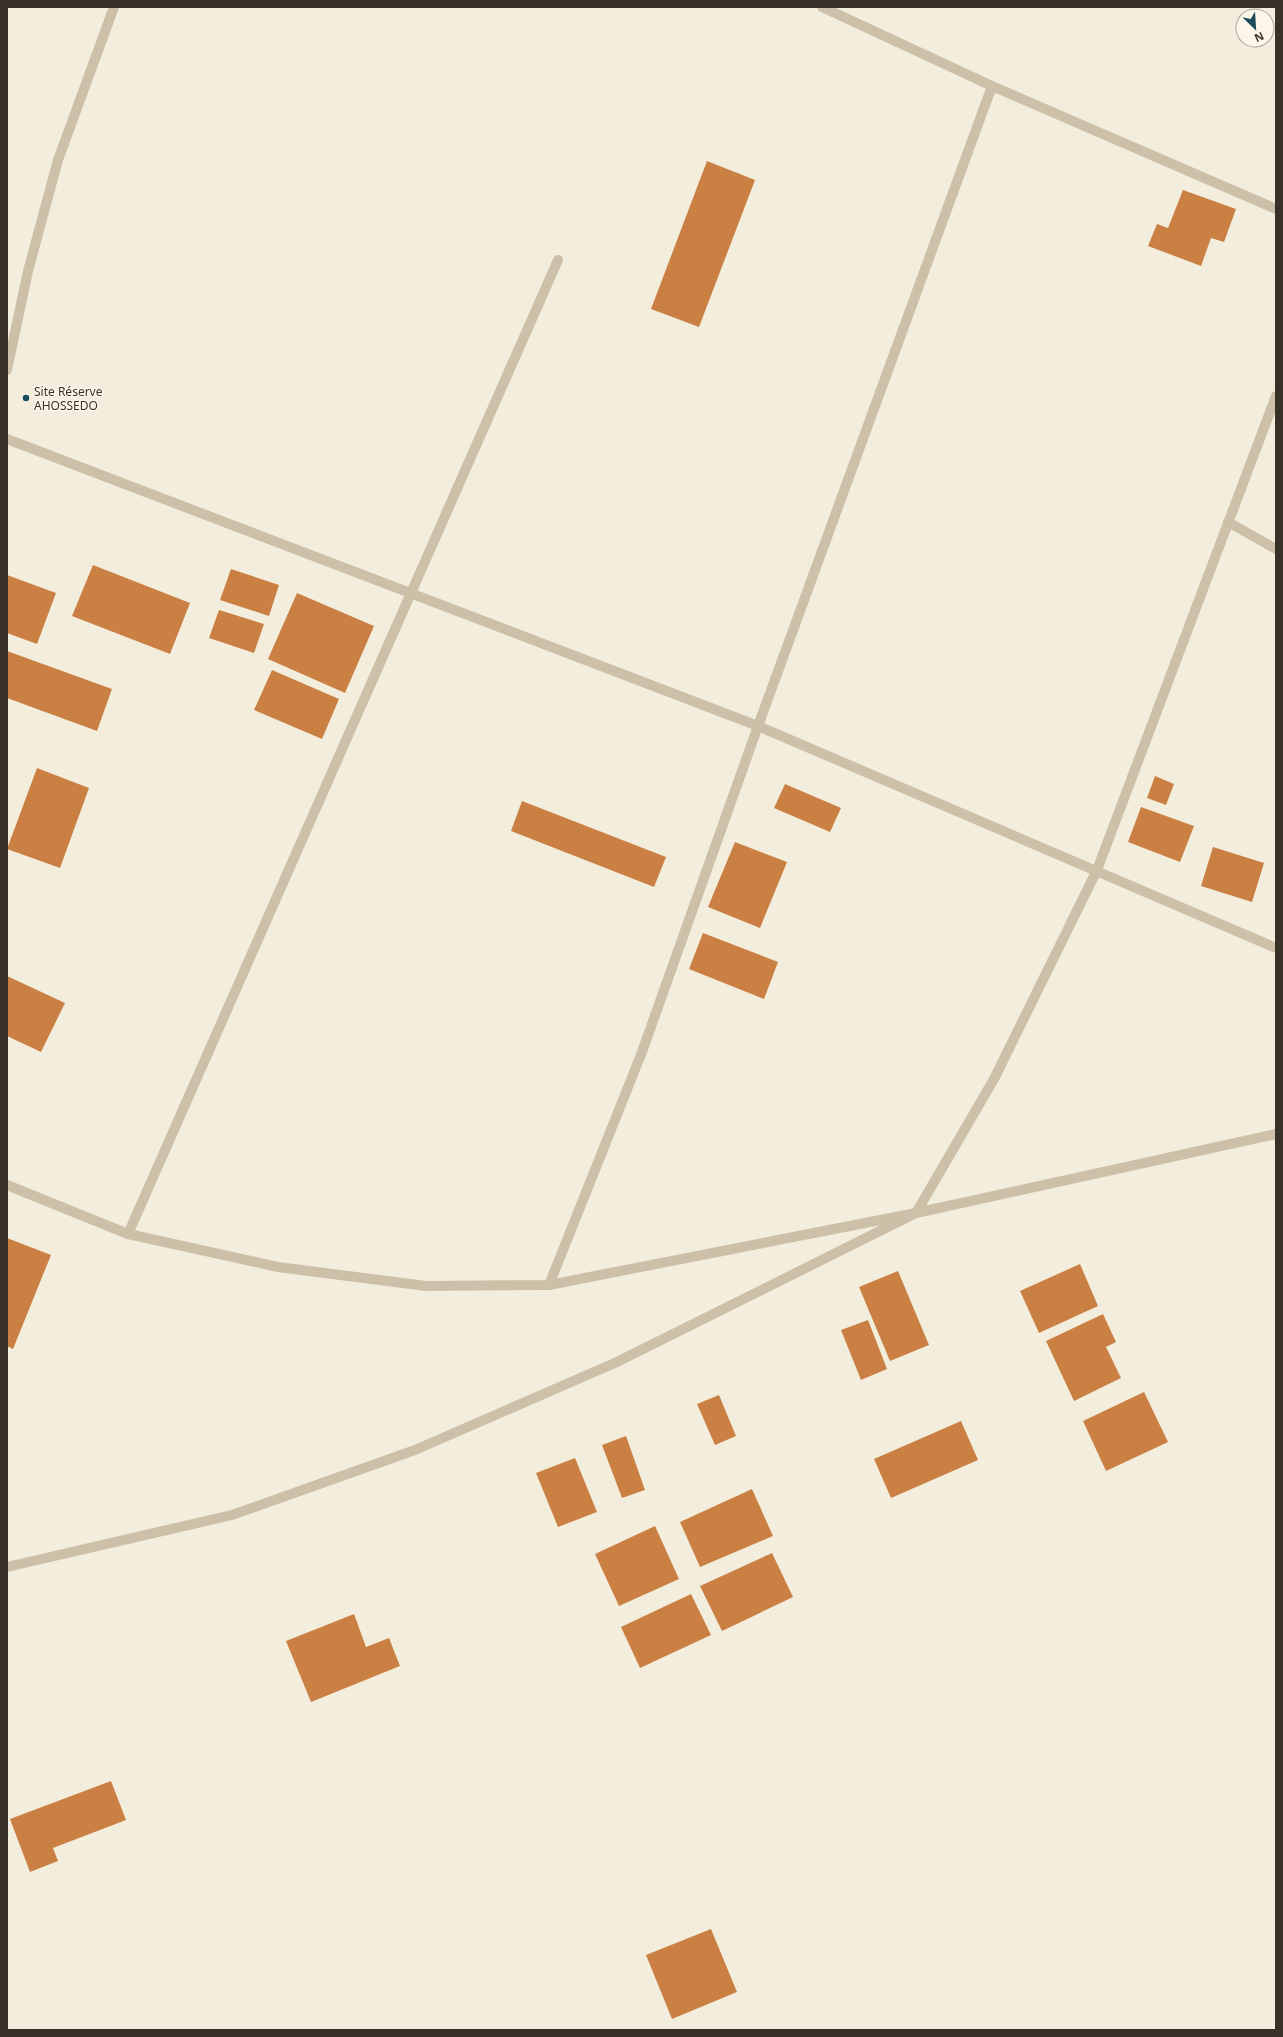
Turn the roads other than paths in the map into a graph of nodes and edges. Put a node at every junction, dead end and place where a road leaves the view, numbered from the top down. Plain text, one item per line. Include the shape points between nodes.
1 (114, 7) edge
2 (822, 7) edge
3 (992, 86) junction
4 (1276, 209) edge
5 (558, 260) dead end
6 (7, 370) edge
7 (1276, 396) edge
8 (7, 439) edge
9 (1228, 522) junction
10 (1276, 549) edge
11 (412, 594) junction
12 (758, 726) junction
13 (1097, 870) junction
14 (1276, 948) edge
15 (1276, 1134) edge
16 (7, 1185) edge
17 (916, 1213) junction
18 (128, 1234) junction
19 (549, 1285) junction
20 (7, 1567) edge

1 - 6 street via 58,160 28,271
2 - 3 street
3 - 4 street
3 - 12 street
5 - 11 street
7 - 9 street
8 - 11 street
9 - 10 street
9 - 13 street
11 - 12 street
11 - 18 street
12 - 13 street
12 - 19 street via 642,1052
13 - 14 street
13 - 17 street via 994,1079
15 - 17 street
16 - 18 street
17 - 19 street
17 - 20 street via 617,1362 415,1450 232,1515
18 - 19 street via 278,1267 426,1286

